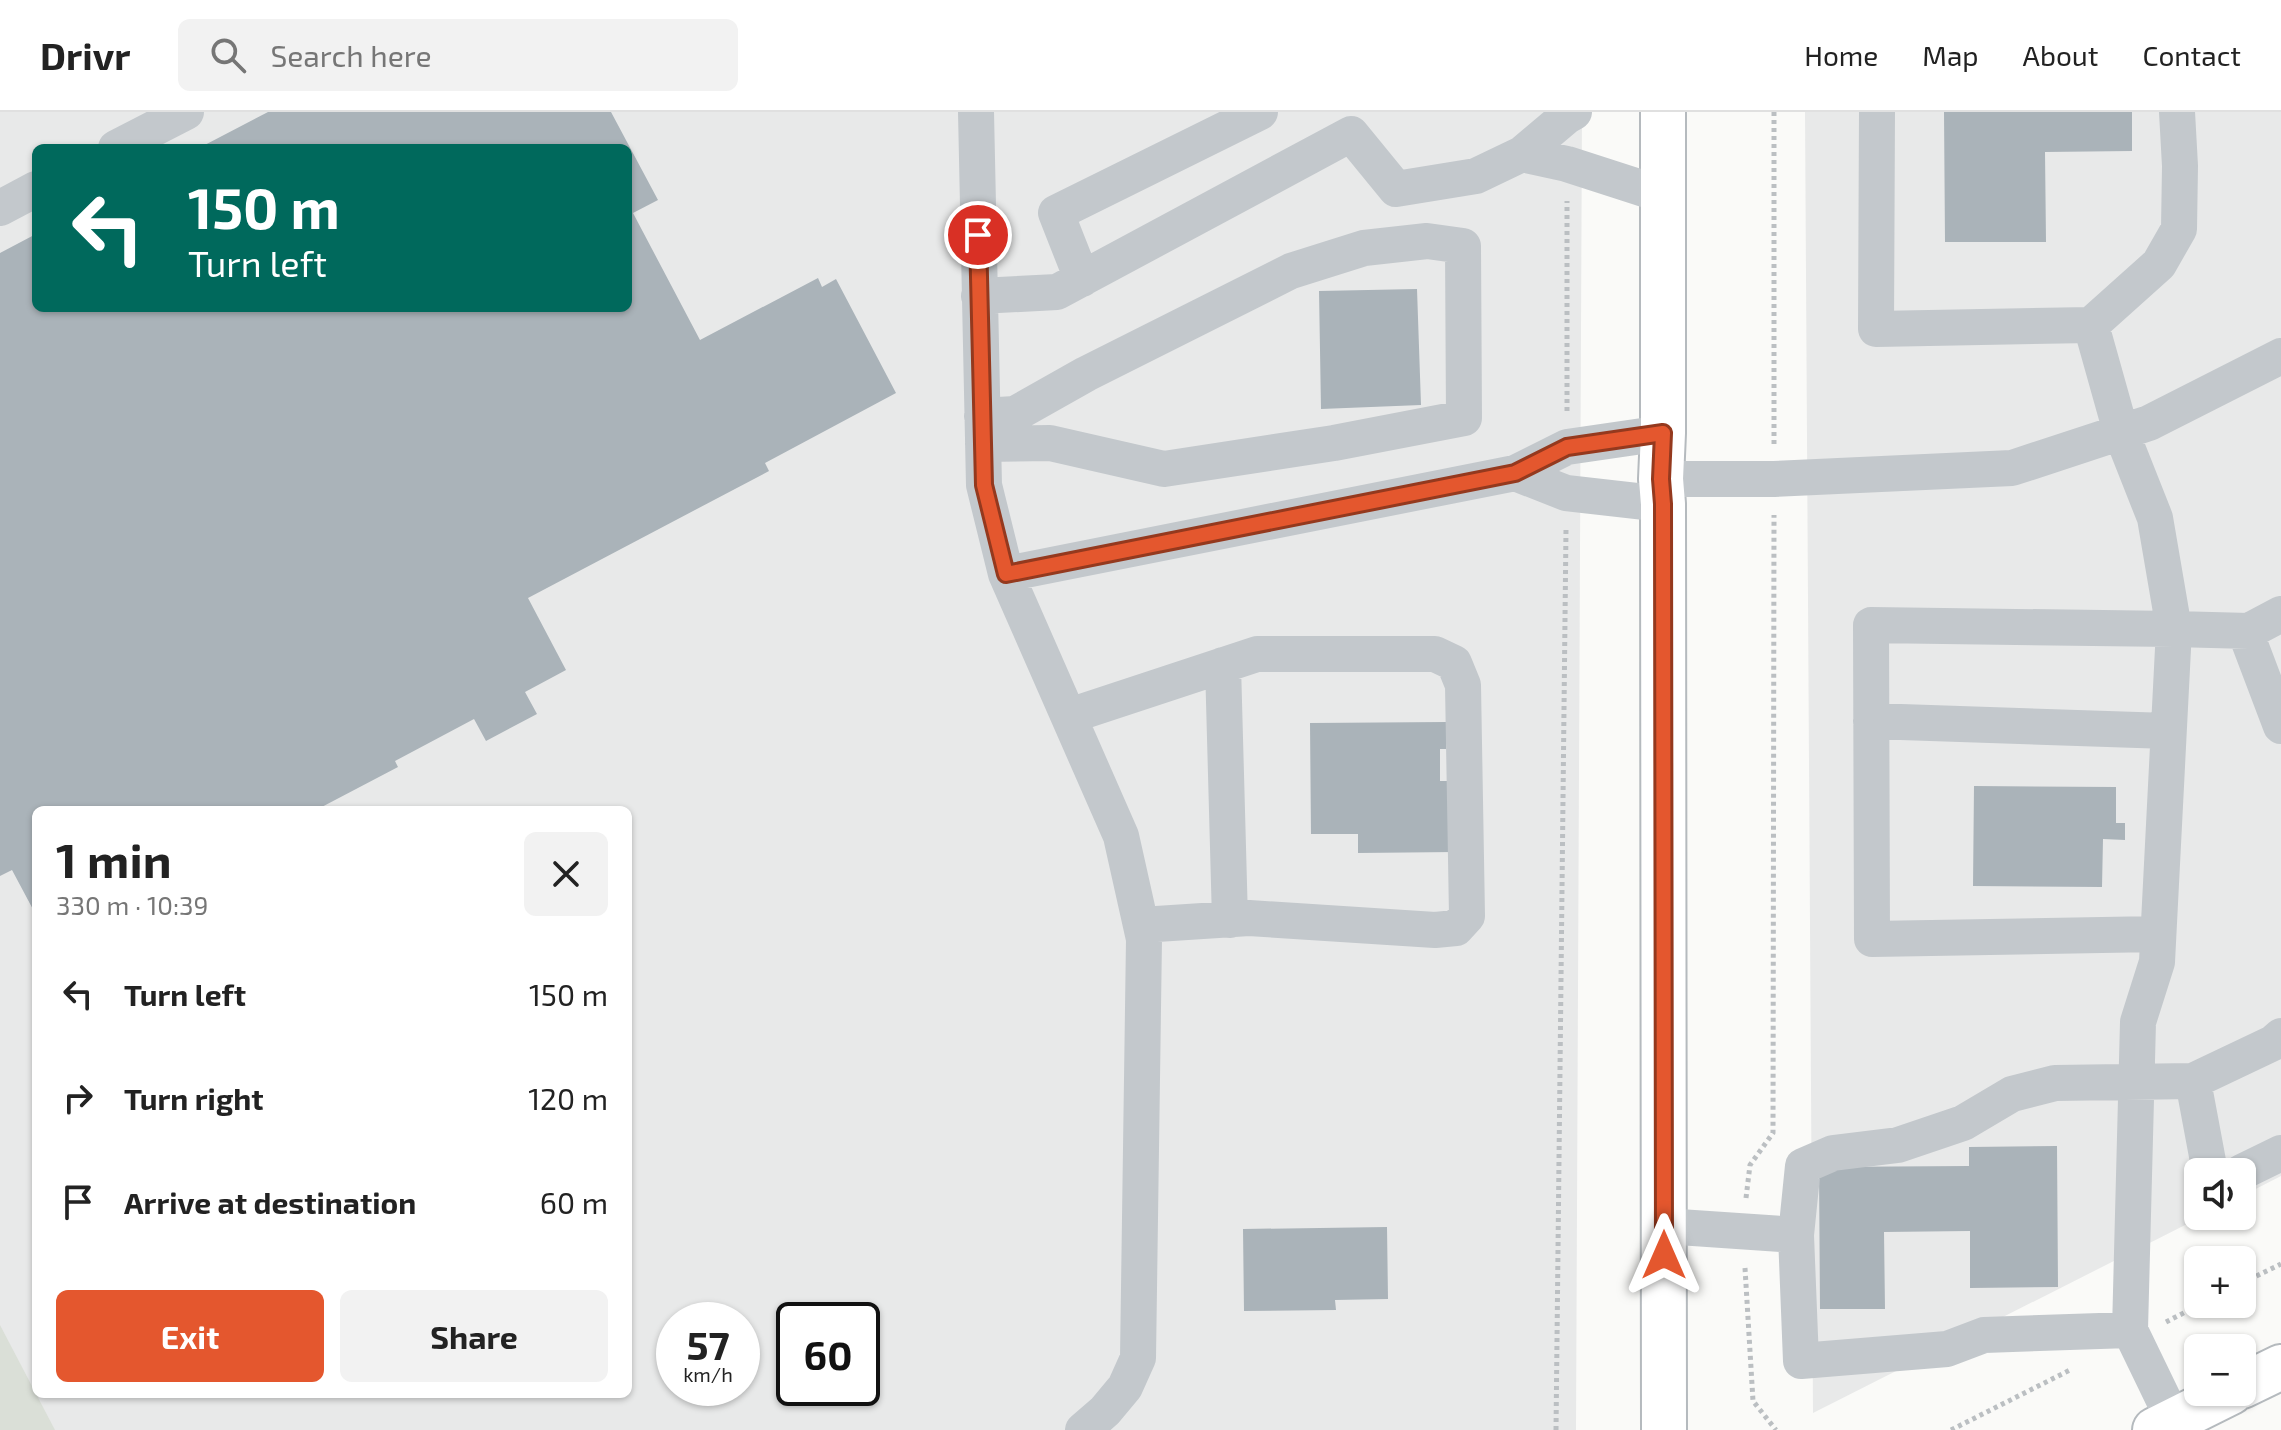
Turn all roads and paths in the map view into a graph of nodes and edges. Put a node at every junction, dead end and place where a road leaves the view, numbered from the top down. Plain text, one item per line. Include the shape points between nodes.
1 (186, 112) edge
2 (976, 112) edge
3 (1260, 112) edge
4 (1574, 112) edge
5 (1663, 112) edge
6 (1774, 112) edge
7 (1877, 112) edge
8 (2177, 112) edge
9 (1346, 123) edge
10 (124, 144) edge
11 (1522, 154) junction
12 (1567, 164) junction
13 (32, 191) edge
14 (1663, 195) junction
15 (0, 208) edge
16 (1082, 279) junction
17 (979, 296) junction
18 (2091, 325) junction
19 (2281, 356) edge
20 (1058, 390) junction
21 (982, 430) junction
22 (2121, 432) junction
23 (1663, 433) junction
24 (1567, 447) junction
25 (1083, 451) junction
26 (1515, 473) junction
27 (1774, 479) junction
28 (1662, 491) junction
29 (1566, 493) junction
30 (1006, 574) junction
31 (2281, 614) edge
32 (2174, 629) junction
33 (2245, 631) junction
34 (1223, 665) junction
35 (1069, 716) junction
36 (1871, 721) junction
37 (2281, 726) edge
38 (2168, 731) junction
39 (1230, 920) junction
40 (1141, 925) junction
41 (2158, 934) junction
42 (2281, 1036) edge
43 (2137, 1080) junction
44 (2193, 1081) junction
45 (2281, 1153) edge
46 (2207, 1158) edge
47 (2256, 1165) edge
48 (1664, 1226) junction
49 (1743, 1231) junction
50 (1796, 1235) junction
51 (2281, 1264) edge
52 (2256, 1276) edge
53 (2130, 1330) junction
54 (2281, 1367) edge
55 (2256, 1379) edge
56 (2203, 1406) edge
57 (2165, 1425) edge
58 (1083, 1430) edge
59 (1556, 1430) edge
60 (1664, 1430) edge
61 (1776, 1430) edge

1 - 10 lane
2 - 17 lane
3 - 16 lane via 1056,213
4 - 11 lane
5 - 14 main road
6 - 27 path
7 - 18 lane via 1876,329
8 - 18 lane via 2179,229 2159,264
9 - 11 lane via 1396,189 1476,176
9 - 16 lane
11 - 12 lane
12 - 14 lane
12 - 24 path
13 - 15 lane
14 - 23 main road
16 - 17 lane via 1057,292
17 - 21 lane
18 - 22 lane
19 - 22 lane
20 - 21 lane
20 - 25 lane
20 - 25 lane via 1291,271 1364,248 1427,241 1463,246 1464,418 1164,469
21 - 25 lane
21 - 30 lane via 984,485
22 - 27 lane via 2012,468
22 - 32 lane via 2155,518
23 - 24 lane
23 - 28 main road
24 - 26 lane
26 - 29 lane
26 - 30 lane
27 - 28 lane
27 - 49 path via 1773,1133 1750,1165
28 - 29 lane
28 - 48 main road
29 - 59 path
30 - 35 lane
31 - 33 lane
32 - 33 lane
32 - 36 lane via 1871,625
32 - 38 lane
33 - 37 lane
34 - 35 lane
34 - 39 lane
34 - 39 lane via 1257,654 1435,654 1454,663 1463,685 1467,916 1456,928
35 - 40 lane via 1121,836
36 - 38 lane
36 - 41 lane via 1872,939
38 - 41 lane
39 - 40 lane
40 - 58 lane via 1138,1358 1125,1387
41 - 43 lane via 2157,962 2138,1022
42 - 44 lane
43 - 44 lane
43 - 50 lane via 2055,1083 2012,1094 1963,1123 1898,1145 1833,1153 1803,1166
43 - 53 lane
44 - 46 lane
45 - 47 lane
48 - 49 lane
48 - 60 main road
49 - 50 lane
49 - 61 path via 1753,1401
50 - 53 lane via 1801,1361 1947,1349 1984,1335
51 - 52 path
53 - 57 lane
54 - 55 main road
56 - 57 main road

